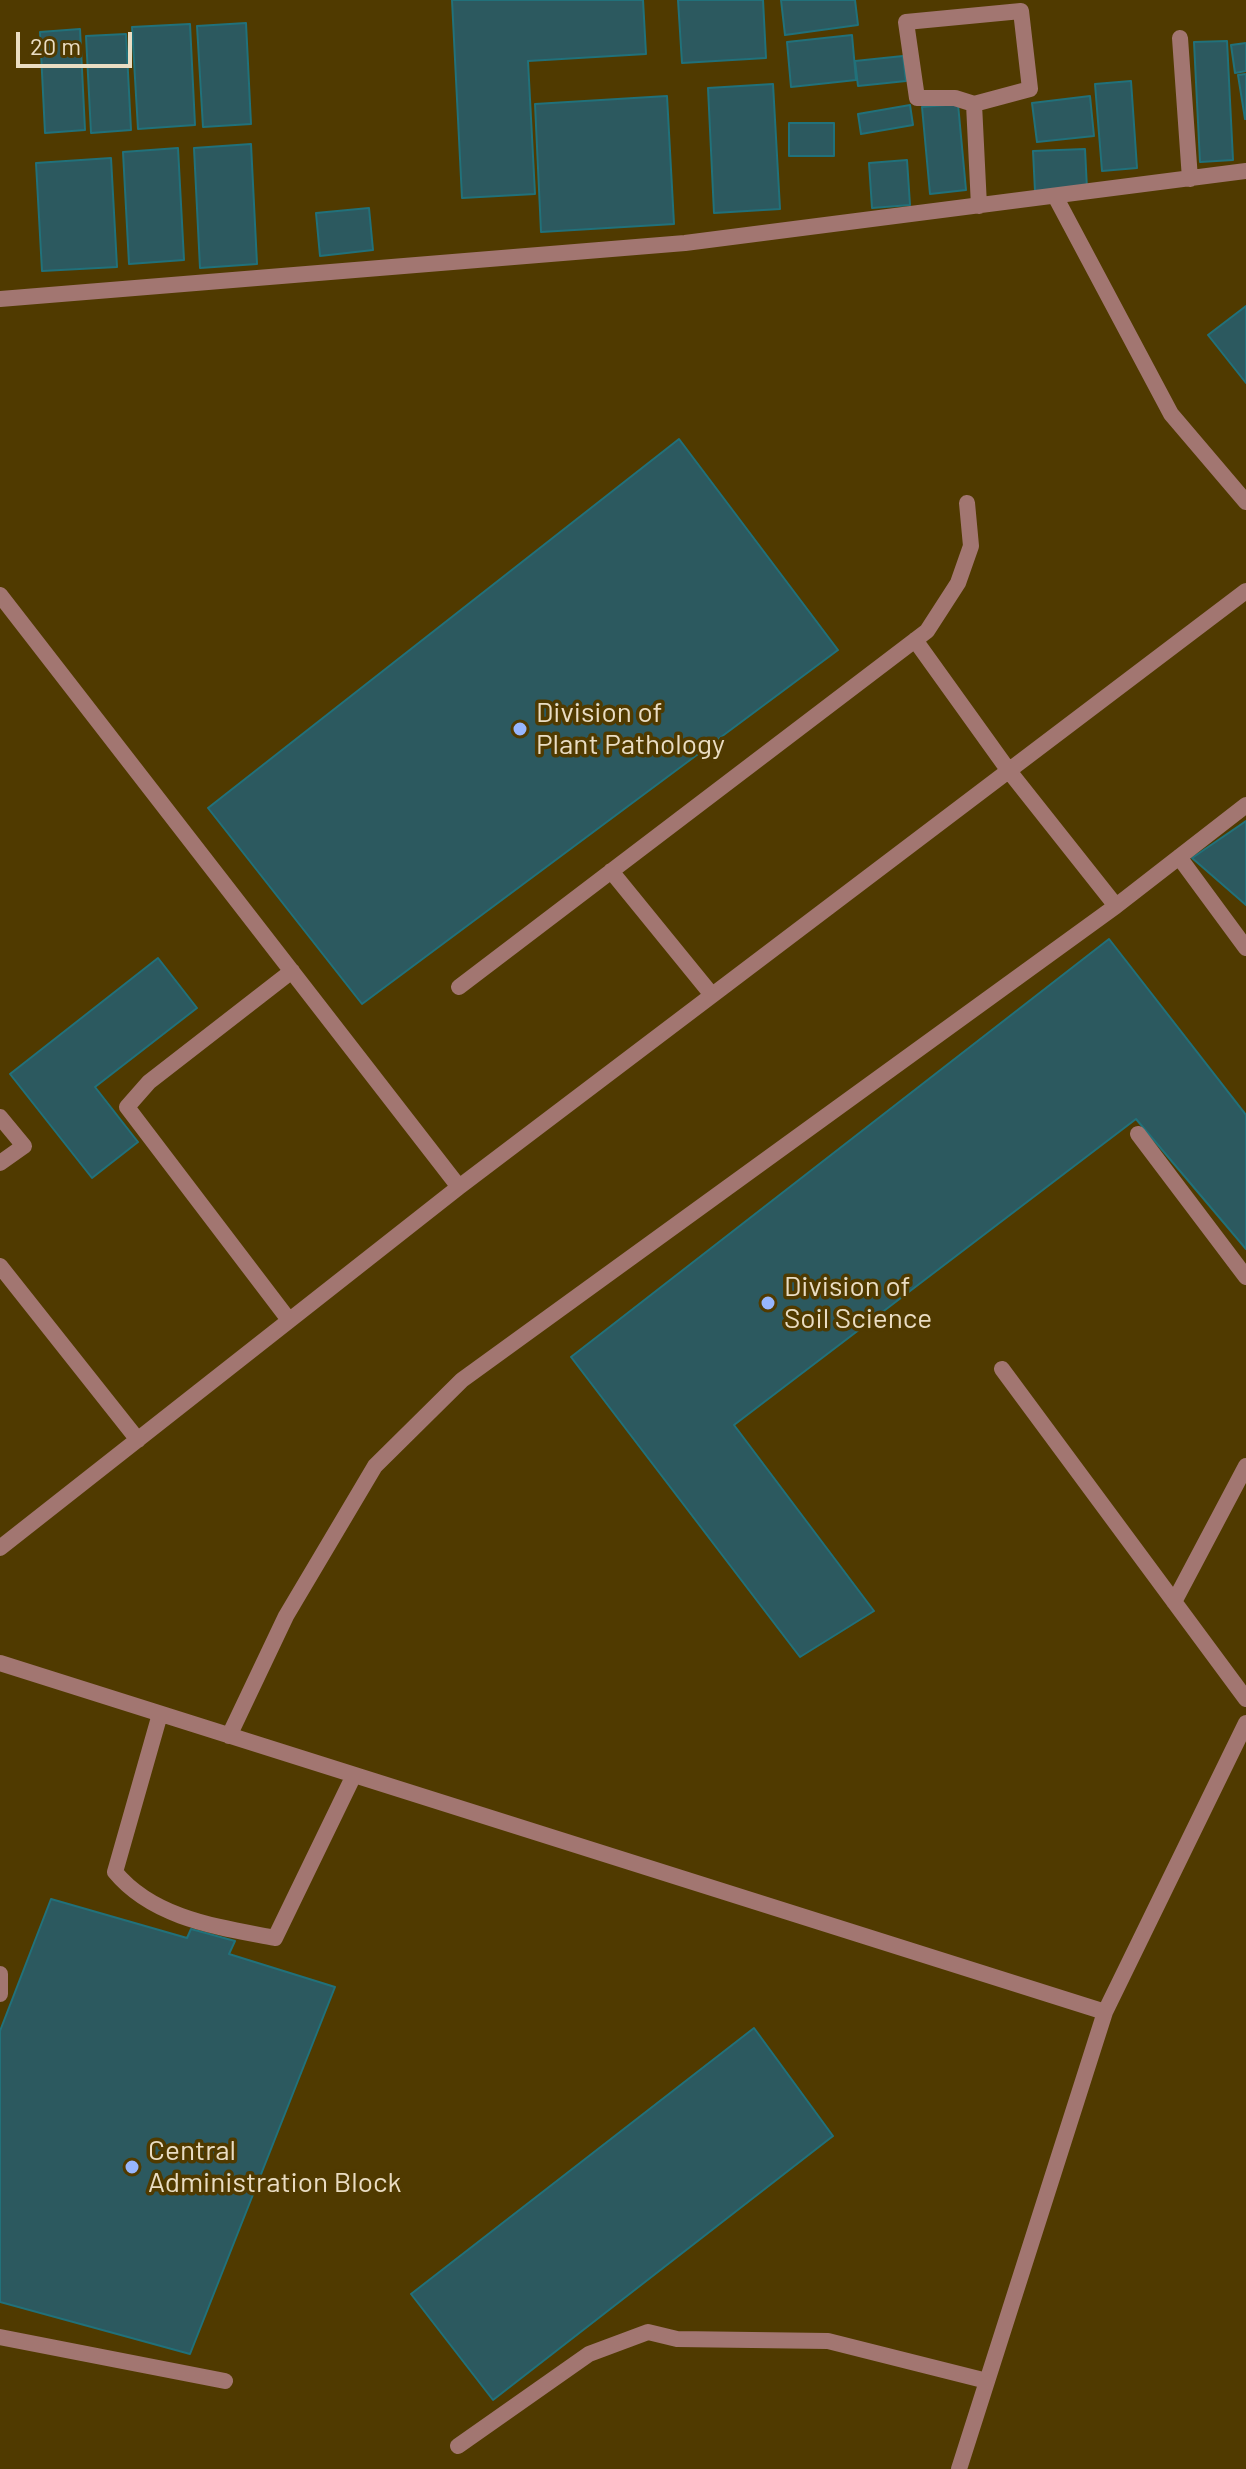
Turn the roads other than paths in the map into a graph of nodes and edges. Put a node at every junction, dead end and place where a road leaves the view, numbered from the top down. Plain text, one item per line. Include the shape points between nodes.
1 (1180, 38) dead end
2 (974, 104) junction
3 (1246, 171) edge
4 (1190, 179) junction
5 (1055, 196) junction
6 (979, 206) junction
7 (0, 299) edge
8 (1246, 502) edge
9 (967, 503) dead end
10 (1246, 591) edge
11 (0, 595) edge
12 (915, 640) junction
13 (1009, 771) junction
14 (1246, 805) edge
15 (1179, 857) junction
16 (611, 871) junction
17 (1116, 906) junction
18 (1246, 948) edge
19 (292, 971) junction
20 (459, 987) dead end
21 (712, 995) junction
22 (0, 1117) edge
23 (1138, 1134) dead end
24 (0, 1163) edge
25 (459, 1187) junction
26 (0, 1266) edge
27 (1246, 1277) edge
28 (289, 1320) junction
29 (1002, 1369) dead end
30 (138, 1440) junction
31 (1246, 1466) edge
32 (0, 1548) edge
33 (1174, 1602) junction
34 (0, 1663) edge
35 (1246, 1699) edge
36 (160, 1714) junction
37 (1246, 1723) edge
38 (229, 1736) junction
39 (354, 1775) junction
40 (0, 1974) edge
41 (0, 1994) edge
42 (1105, 2012) junction
43 (0, 2337) edge
44 (225, 2381) dead end
45 (987, 2381) junction
46 (458, 2446) dead end
47 (959, 2469) edge

1 - 4 street
2 - 2 street via 917,98 906,22 1021,11 1030,89
2 - 6 street
3 - 4 street
4 - 5 street
5 - 6 street
5 - 8 street via 1171,414
6 - 7 street via 685,243
9 - 12 street via 971,546 958,583 927,631
10 - 13 street
11 - 19 street
12 - 13 street
12 - 16 street
13 - 17 street
13 - 21 street
14 - 15 street
15 - 17 street
15 - 18 street
16 - 20 street
16 - 21 street
17 - 38 street via 462,1380 375,1466 286,1616
19 - 25 street
19 - 28 street via 149,1082 127,1107
21 - 25 street
22 - 24 street via 24,1146
23 - 27 street
25 - 28 street
26 - 30 street
28 - 30 street
29 - 33 street
30 - 32 street
31 - 33 street
33 - 35 street
34 - 36 street
36 - 38 street
36 - 39 street via 115,1872 127,1887 189,1921 275,1938
37 - 42 street
38 - 39 street
39 - 42 street
40 - 41 street
42 - 45 street
43 - 44 street
45 - 46 street via 828,2341 677,2339 648,2332 589,2354
45 - 47 street

